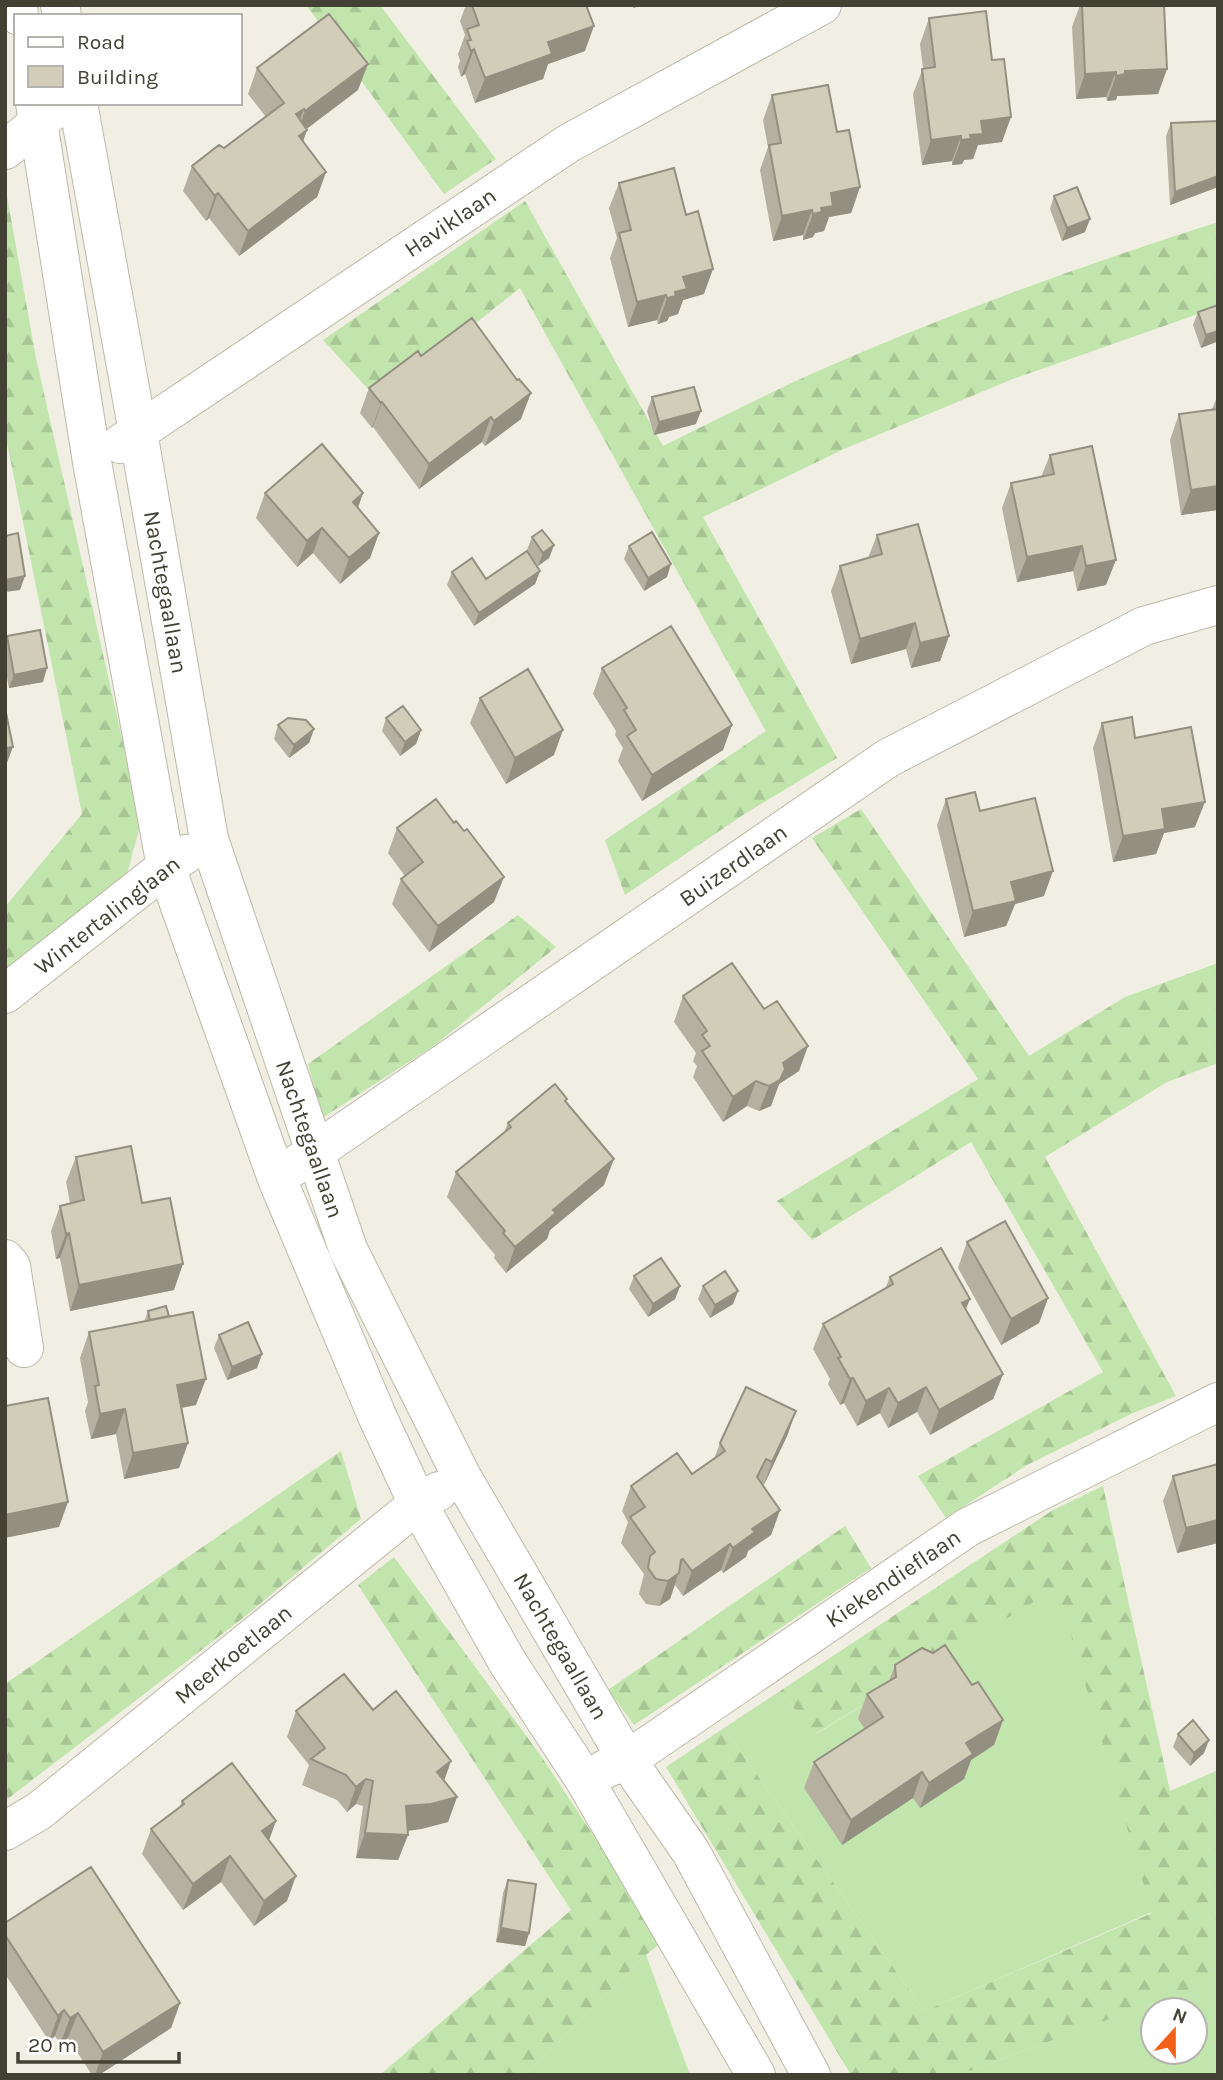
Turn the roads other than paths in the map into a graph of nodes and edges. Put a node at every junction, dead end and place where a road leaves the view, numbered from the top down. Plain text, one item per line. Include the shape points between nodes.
1 (822, 5) edge
2 (78, 105) edge
3 (45, 110) edge
4 (5, 150) edge
5 (138, 432) junction
6 (92, 462) junction
7 (1218, 605) edge
8 (209, 839) junction
9 (166, 867) junction
10 (5, 994) edge
11 (314, 1153) junction
12 (277, 1179) junction
13 (5, 1259) edge
14 (24, 1348) dead end
15 (1218, 1402) edge
16 (462, 1477) junction
17 (418, 1504) junction
18 (627, 1760) junction
19 (584, 1779) junction
20 (5, 1831) edge
21 (756, 2075) edge
22 (811, 2075) edge

1 - 5 street, Haviklaan via 569,143
2 - 5 street, Nachtegaallaan
3 - 4 street
3 - 6 street, Nachtegaallaan
5 - 6 street, Haviklaan
5 - 8 street, Nachtegaallaan
6 - 9 street, Nachtegaallaan
7 - 11 street, Buizerdlaan via 1144,626 888,758
8 - 9 street, Wintertalinglaan
8 - 11 street, Nachtegaallaan
9 - 10 street, Wintertalinglaan
9 - 12 street, Nachtegaallaan
11 - 12 street, Buizerdlaan
11 - 16 street, Nachtegaallaan via 348,1249
12 - 17 street, Nachtegaallaan
13 - 14 street
15 - 18 street, Kiekendieflaan via 968,1527
16 - 17 street, Meerkoetlaan
16 - 18 street, Nachtegaallaan
17 - 19 street, Nachtegaallaan via 508,1662
17 - 20 street, Meerkoetlaan via 39,1811
18 - 19 street, Kiekendieflaan
18 - 22 street, Nachtegaallaan via 691,1852
19 - 21 street, Nachtegaallaan

